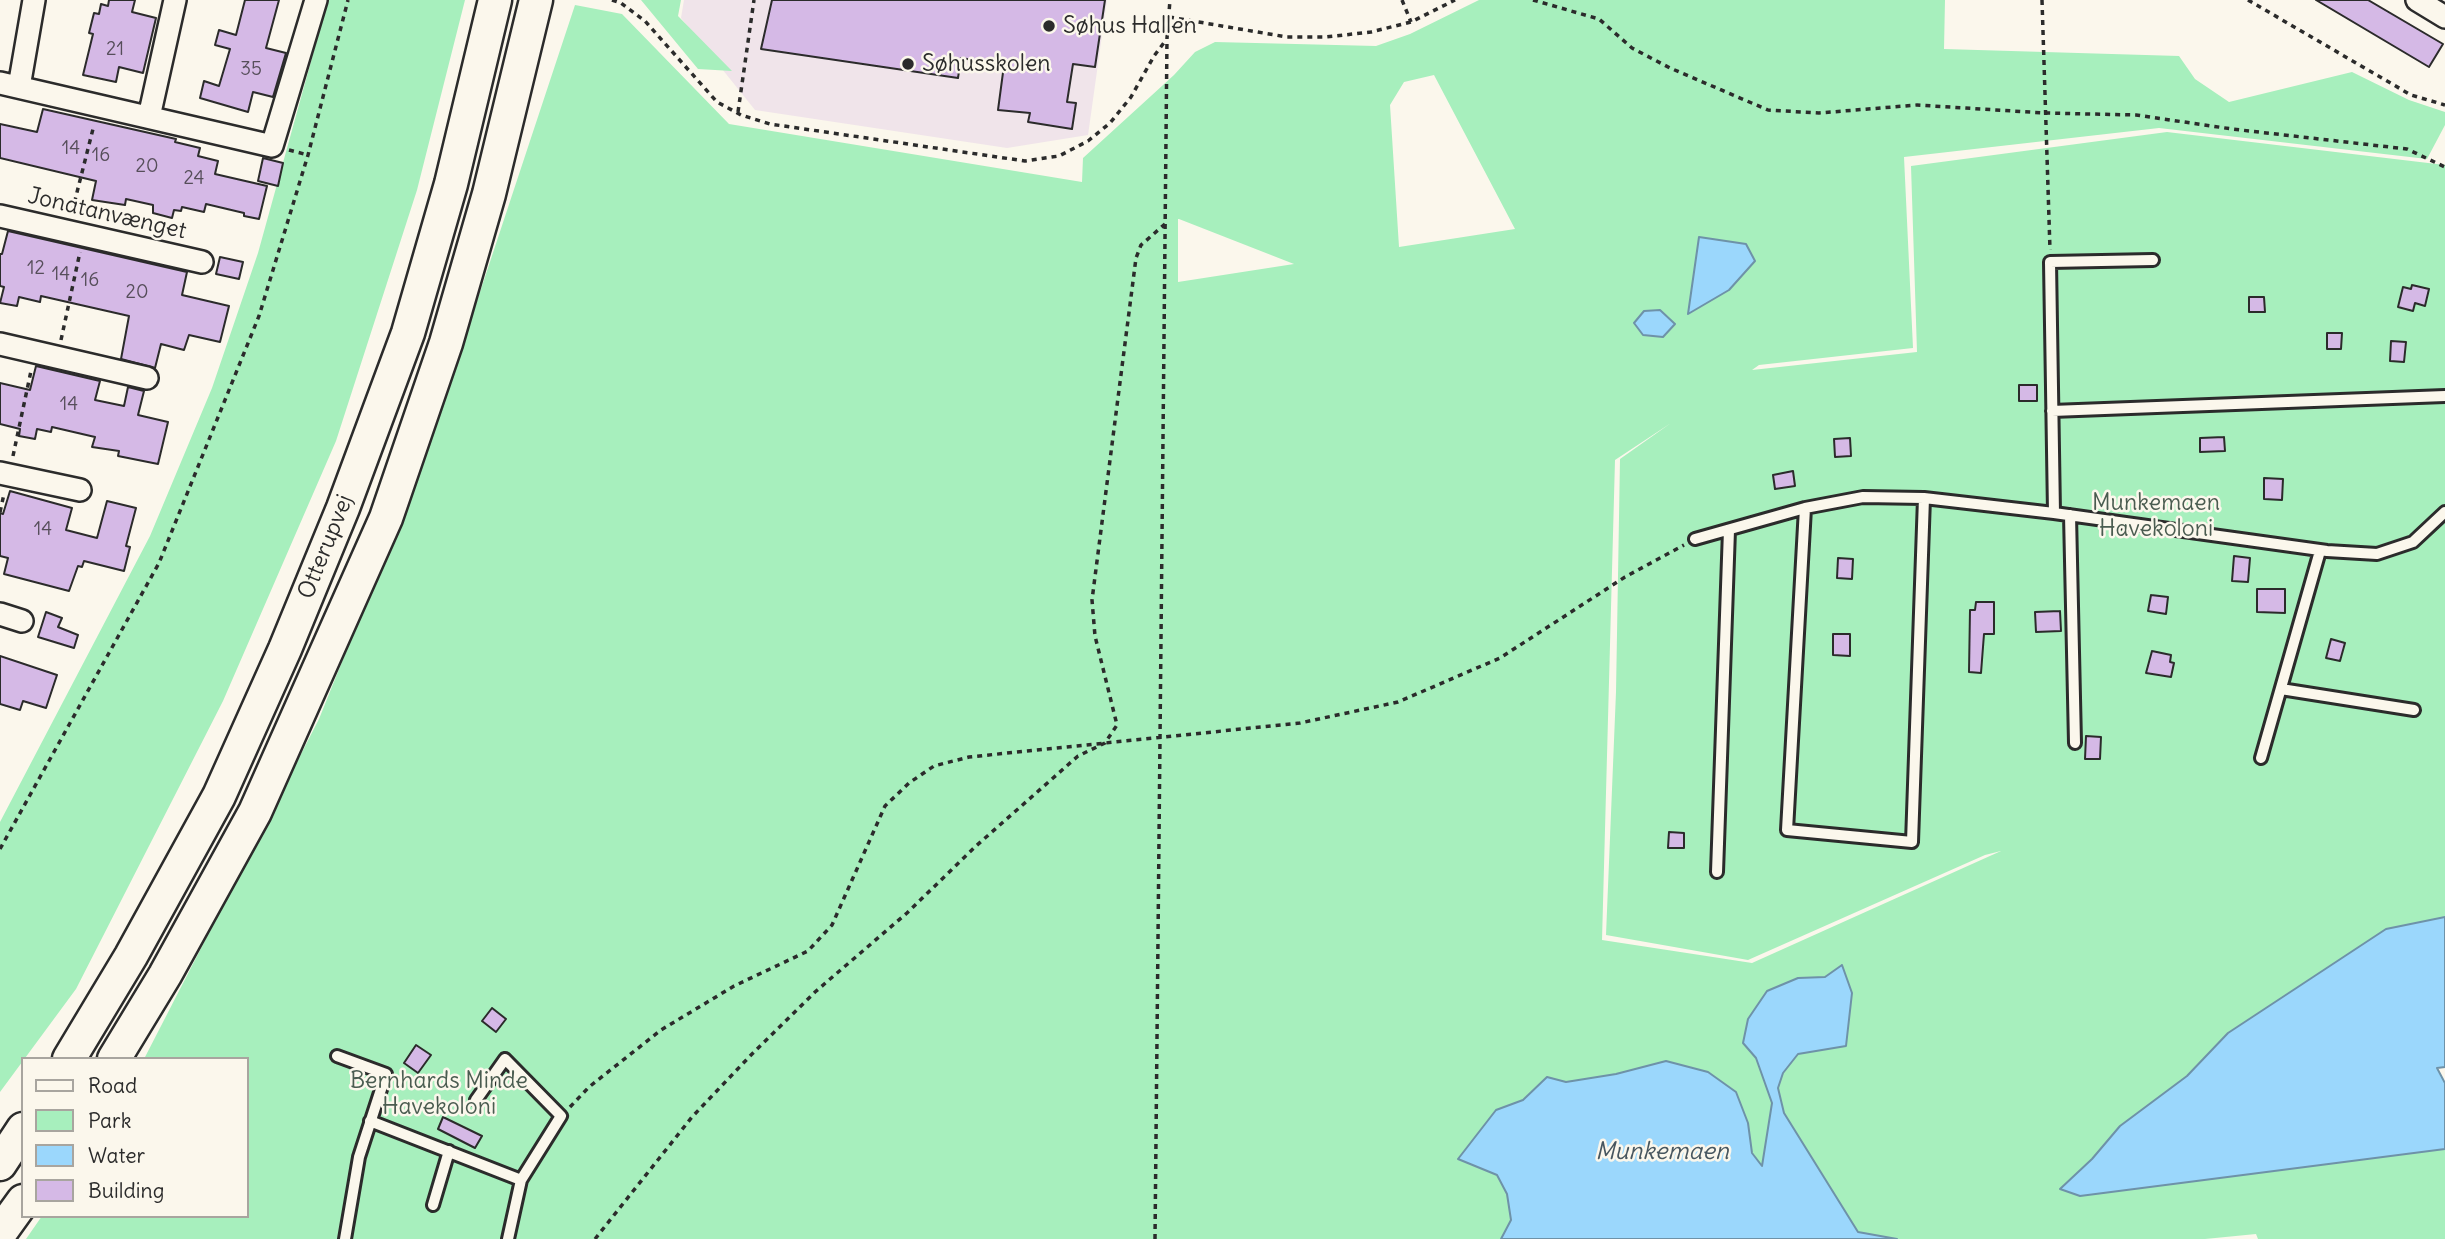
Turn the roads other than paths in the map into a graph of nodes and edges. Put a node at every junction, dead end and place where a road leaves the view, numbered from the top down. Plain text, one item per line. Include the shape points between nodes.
1 (34, 0) edge
2 (175, 0) edge
3 (316, 0) edge
4 (495, 0) edge
5 (536, 0) edge
6 (2417, 0) edge
7 (2445, 17) edge
8 (9, 85) edge
9 (149, 117) junction
10 (0, 216) edge
11 (2153, 260) dead end
12 (202, 262) dead end
13 (0, 344) edge
14 (147, 378) dead end
15 (2445, 396) edge
16 (2052, 411) junction
17 (4, 474) edge
18 (80, 491) dead end
19 (1924, 498) junction
20 (1805, 508) junction
21 (2445, 512) edge
22 (2054, 513) junction
23 (2070, 515) junction
24 (1729, 530) junction
25 (1695, 539) road end
26 (2320, 551) junction
27 (0, 614) edge
28 (22, 621) dead end
29 (2281, 689) junction
30 (2414, 710) dead end
31 (2075, 743) dead end
32 (2261, 758) dead end
33 (1717, 872) dead end
34 (337, 1056) dead end
35 (70, 1057) edge
36 (115, 1057) edge
37 (476, 1100) dead end
38 (21, 1112) edge
39 (370, 1121) junction
40 (21, 1132) edge
41 (0, 1136) edge
42 (449, 1151) junction
43 (0, 1164) edge
44 (521, 1180) junction
45 (21, 1204) edge
46 (433, 1205) dead end
47 (0, 1233) edge
48 (345, 1239) edge
49 (508, 1239) edge

1 - 8 street
2 - 9 street
3 - 9 street via 272,146
4 - 35 main road, Otterupvej via 451,184 408,333 343,508 219,796
5 - 36 main road, Otterupvej via 489,194 446,344 386,518 255,812
6 - 7 street
8 - 9 street
10 - 12 street, Jonatanvænget
11 - 16 lane via 2050,262
13 - 14 street
15 - 16 lane
16 - 22 lane
17 - 18 street
19 - 20 lane via 1863,497
19 - 20 lane via 1912,842 1787,830
19 - 22 lane
20 - 24 lane
21 - 26 lane via 2413,542 2377,554
22 - 23 lane
23 - 26 lane
23 - 31 lane
24 - 25 lane
24 - 33 lane
26 - 29 lane
27 - 28 street
29 - 30 lane
29 - 32 lane
34 - 39 lane via 386,1074
37 - 44 lane via 505,1059 561,1116
38 - 41 main road
39 - 42 lane
39 - 48 lane
40 - 43 main road
42 - 44 lane
42 - 46 lane
44 - 49 lane
45 - 47 main road

